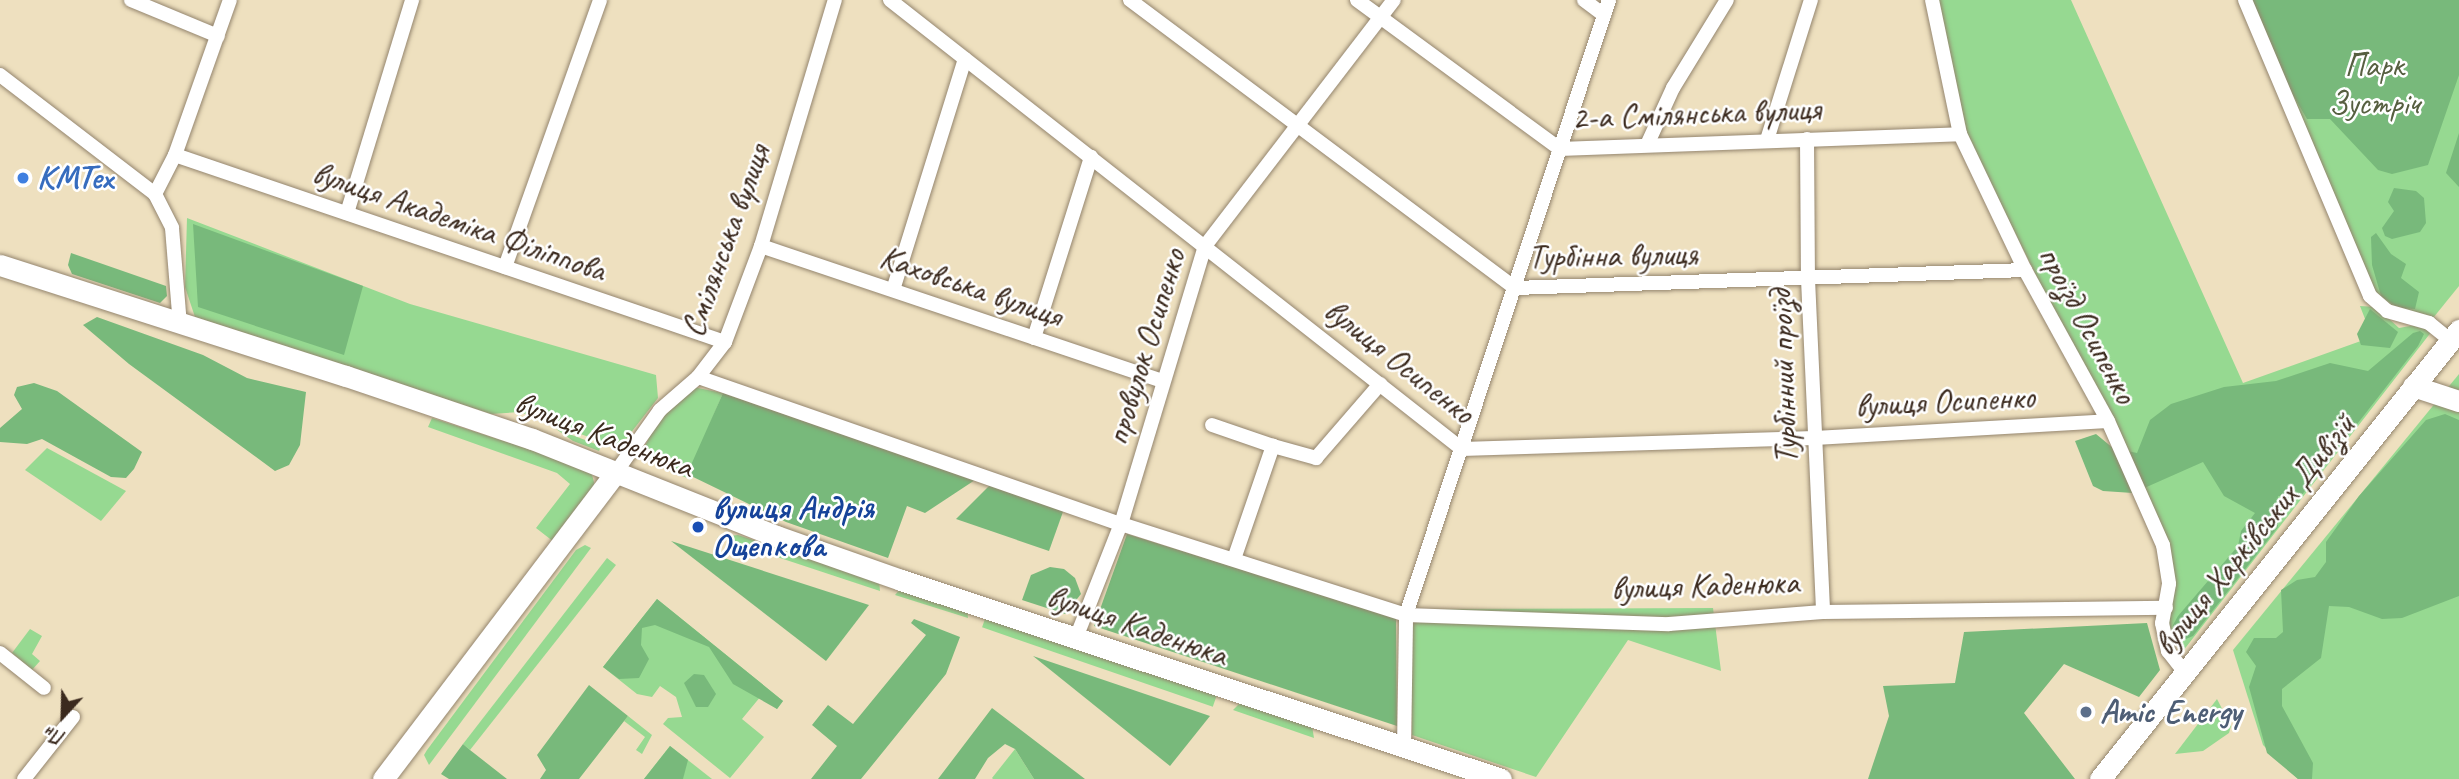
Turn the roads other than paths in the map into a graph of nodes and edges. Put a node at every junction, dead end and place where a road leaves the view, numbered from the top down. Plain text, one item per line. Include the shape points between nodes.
1 (131, 0) edge
2 (230, 0) edge
3 (412, 0) edge
4 (600, 0) edge
5 (835, 0) edge
6 (890, 0) edge
7 (1130, 0) edge
8 (1357, 0) edge
9 (1394, 0) edge
10 (1584, 0) edge
11 (1609, 0) edge
12 (1727, 0) edge
13 (1811, 0) edge
14 (1932, 0) edge
15 (2245, 0) edge
16 (1604, 15) junction
17 (1380, 19) junction
18 (218, 36) junction
19 (965, 59) junction
20 (0, 75) edge
21 (1297, 127) junction
22 (1959, 134) junction
23 (1807, 139) junction
24 (1767, 140) junction
25 (1647, 145) junction
26 (1560, 149) junction
27 (175, 155) junction
28 (1091, 157) junction
29 (155, 194) junction
30 (347, 213) junction
31 (761, 246) junction
32 (1205, 246) junction
33 (0, 265) edge
34 (506, 267) junction
35 (2025, 270) junction
36 (1808, 279) junction
37 (1515, 288) junction
38 (893, 290) junction
39 (180, 325) junction
40 (2455, 335) edge
41 (1034, 338) junction
42 (725, 342) junction
43 (698, 377) junction
44 (1163, 381) junction
45 (1380, 384) junction
46 (2413, 386) junction
47 (2459, 401) edge
48 (2108, 421) junction
49 (1212, 425) dead end
50 (1815, 438) junction
51 (1273, 446) junction
52 (1462, 449) junction
53 (616, 472) junction
54 (1121, 524) junction
55 (1234, 559) junction
56 (2166, 608) junction
57 (1823, 612) junction
58 (1406, 615) junction
59 (1076, 638) junction
60 (0, 653) edge
61 (2185, 673) junction
62 (44, 688) dead end
63 (72, 718) dead end
64 (1404, 748) junction
65 (24, 779) edge
66 (383, 779) edge
67 (1501, 779) edge
68 (2100, 779) edge

1 - 18 street
2 - 18 street
3 - 30 street
4 - 34 street
5 - 31 street, Смілянська вулиця
6 - 19 street, вулиця Осипенко
7 - 21 street, Турбінна вулиця
8 - 17 street, 2-а Смілянська вулиця
9 - 17 street, провулок Осипенко
10 - 16 street
11 - 16 street
12 - 25 street via 1673,88
13 - 24 street
14 - 22 street, проїзд Осипенко
15 - 40 street via 2370,296 2387,311
16 - 26 street
17 - 21 street, провулок Осипенко
17 - 26 street, 2-а Смілянська вулиця
18 - 27 street
19 - 28 street, вулиця Осипенко
19 - 38 street
20 - 29 street
21 - 32 street, провулок Осипенко
21 - 37 street, Турбінна вулиця
22 - 23 street, 2-а Смілянська вулиця
22 - 35 street, проїзд Осипенко
23 - 24 street, 2-а Смілянська вулиця
23 - 36 street, Турбінний проїзд
24 - 25 street, 2-а Смілянська вулиця
25 - 26 street, 2-а Смілянська вулиця
26 - 37 street
27 - 29 street
27 - 30 street, вулиця Академіка Філіппова
28 - 32 street, вулиця Осипенко
28 - 41 street
29 - 39 street via 172,228
30 - 34 street, вулиця Академіка Філіппова
31 - 38 street, Каховська вулиця
31 - 42 street, Смілянська вулиця
32 - 44 street, провулок Осипенко
32 - 45 street, вулиця Осипенко
33 - 39 street, вулиця Каденюка
34 - 42 street, вулиця Академіка Філіппова
35 - 36 street, Турбінна вулиця
35 - 48 street, проїзд Осипенко
36 - 37 street, Турбінна вулиця
36 - 50 street, Турбінний проїзд
37 - 52 street
38 - 41 street, Каховська вулиця
39 - 53 street, вулиця Каденюка via 346,376
40 - 46 street, вулиця Харківських Дивізій
41 - 44 street, Каховська вулиця
42 - 43 street, Смілянська вулиця
43 - 53 street, Смілянська вулиця via 660,410
43 - 54 street, вулиця Каденюка
44 - 54 street, провулок Осипенко
45 - 51 street via 1316,458
45 - 52 street, вулиця Осипенко
46 - 47 street
46 - 61 street, вулиця Харківських Дивізій
48 - 50 street, вулиця Осипенко
48 - 56 street, проїзд Осипенко via 2163,545 2169,584
49 - 51 street
50 - 52 street, вулиця Осипенко
50 - 57 street, Турбінний проїзд
51 - 55 street
52 - 58 street
53 - 59 street, вулиця Каденюка via 776,536
53 - 66 street
54 - 55 street, вулиця Каденюка
54 - 59 street, провулок Осипенко
55 - 58 street, вулиця Каденюка
56 - 57 street, вулиця Каденюка
56 - 61 street, проїзд Осипенко via 2162,623 2168,651
57 - 58 street, вулиця Каденюка via 1670,624
58 - 64 street
59 - 64 street, вулиця Каденюка
60 - 62 street
61 - 68 street, вулиця Харківських Дивізій
63 - 65 street
64 - 67 street, вулиця Каденюка

